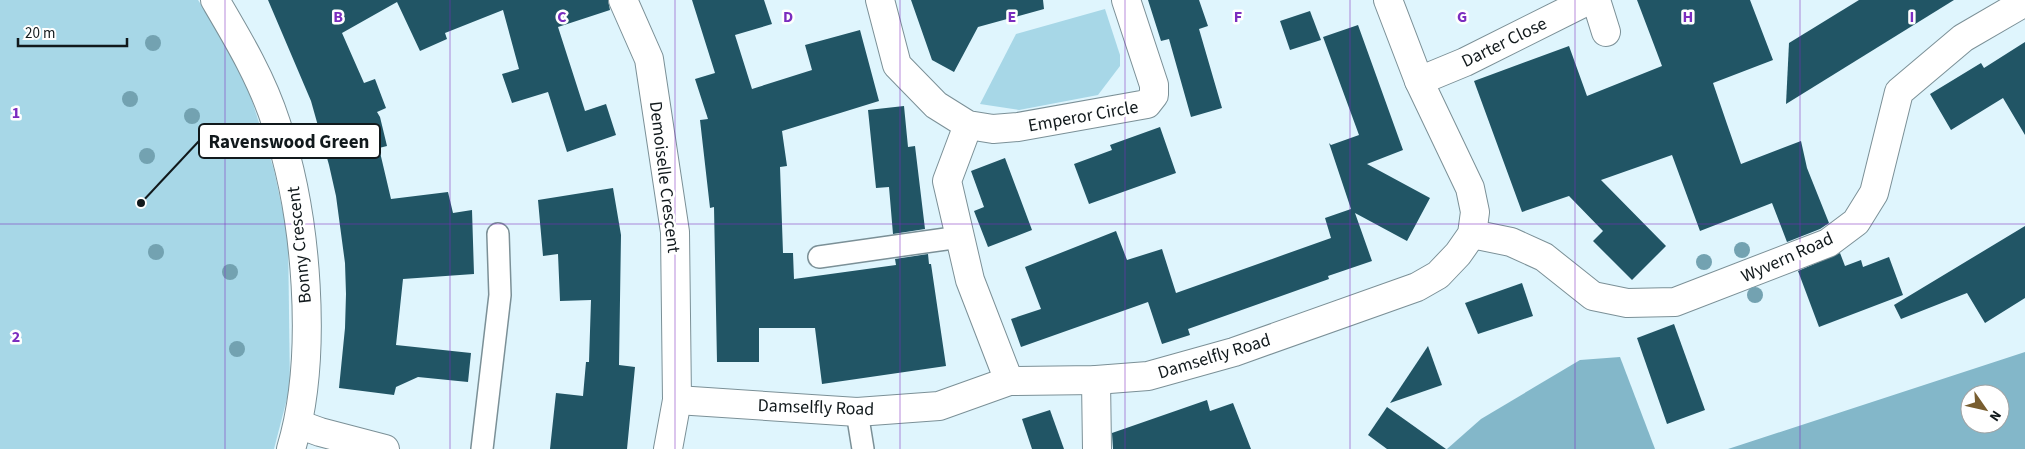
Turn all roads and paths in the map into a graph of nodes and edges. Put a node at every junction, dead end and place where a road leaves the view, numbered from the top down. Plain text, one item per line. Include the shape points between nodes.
1 (216, 0) edge
2 (623, 0) edge
3 (880, 0) edge
4 (1126, 0) edge
5 (1388, 0) edge
6 (1589, 0) edge
7 (1596, 0) edge
8 (2025, 2) edge
9 (1606, 32) dead end
10 (1418, 81) junction
11 (968, 125) junction
12 (498, 234) dead end
13 (1472, 234) junction
14 (960, 237) junction
15 (819, 257) dead end
16 (1096, 380) junction
17 (1009, 381) junction
18 (677, 400) junction
19 (857, 412) junction
20 (294, 436) edge
21 (385, 449) edge
22 (482, 449) edge
23 (668, 449) edge
24 (863, 449) edge
25 (1097, 449) edge

1 - 20 street, Bonny Crescent via 247,54 276,122 292,181 302,238 306,310 302,387
2 - 18 street, Demoiselle Crescent via 649,59 675,232
3 - 11 street, Emperor Circle via 897,65 936,105
4 - 11 street, Emperor Circle via 1154,85 1154,95 1147,104 1018,127 993,129
5 - 10 street, Damselfly Road
6 - 10 street, Darter Close via 1464,62
7 - 9 street
8 - 13 street, Wyvern Road via 1963,38 1899,92 1874,193 1856,222 1828,243 1675,302 1627,303 1593,296 1544,257 1511,242
10 - 13 street, Damselfly Road via 1470,188 1475,212
11 - 14 street via 947,181
12 - 22 lane via 500,294
13 - 16 street, Damselfly Road via 1438,275 1416,287 1234,352 1148,376
14 - 15 lane
14 - 17 street via 970,280
16 - 17 street, Damselfly Road
16 - 25 street
17 - 19 street, Damselfly Road via 938,406
18 - 19 street, Damselfly Road
18 - 23 street, Demoiselle Crescent
19 - 24 lane
20 - 21 street via 320,432

